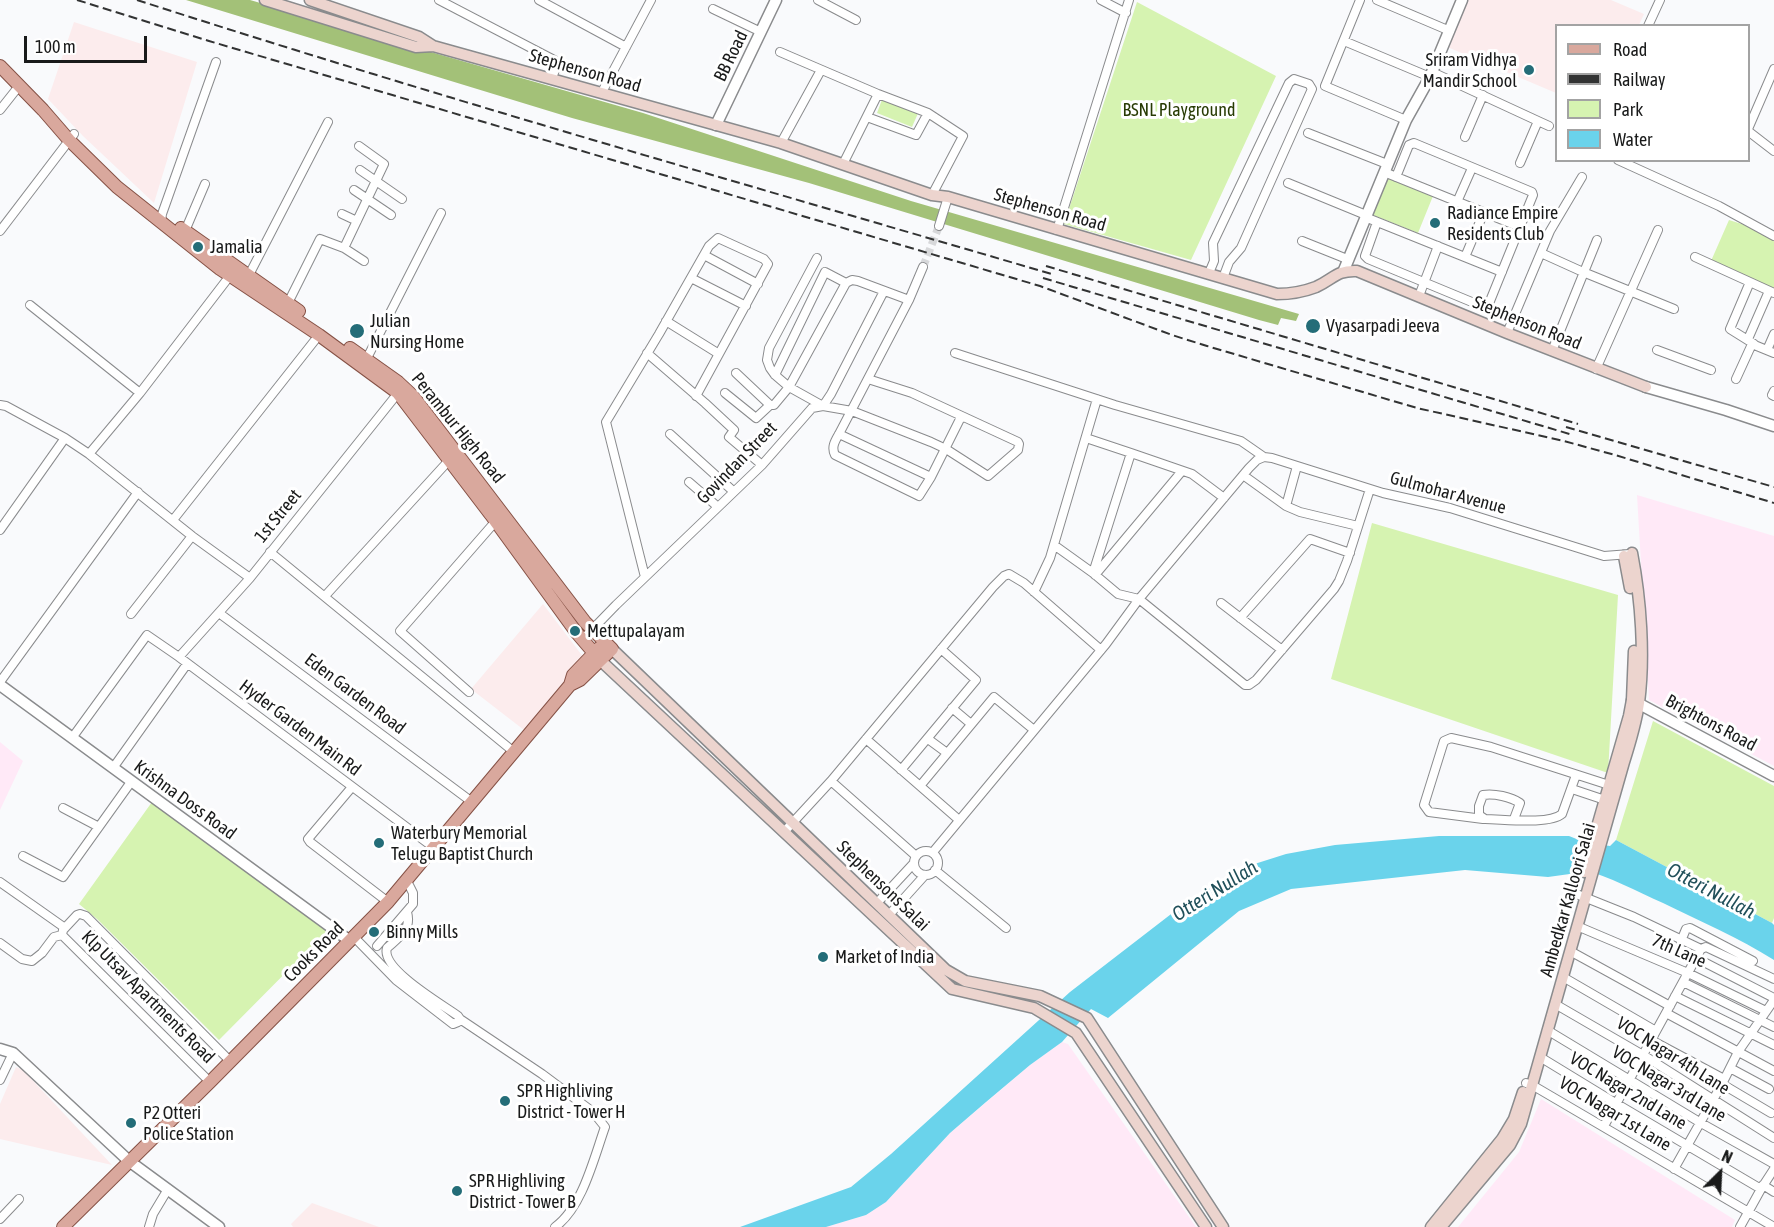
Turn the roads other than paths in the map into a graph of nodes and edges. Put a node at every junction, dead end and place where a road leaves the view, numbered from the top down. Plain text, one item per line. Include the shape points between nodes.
1 (266, 0) edge
2 (310, 0) edge
3 (439, 0) edge
4 (651, 0) edge
5 (776, 0) edge
6 (818, 0) edge
7 (1101, 0) edge
8 (1129, 0) edge
9 (1360, 0) edge
10 (1377, 0) edge
11 (1462, 0) edge
12 (1660, 0) edge
13 (542, 1) edge
14 (713, 9) dead end
15 (1126, 13) junction
16 (856, 20) dead end
17 (1649, 24) edge
18 (1450, 31) junction
19 (761, 32) junction
20 (1344, 41) junction
21 (434, 46) junction
22 (626, 47) junction
23 (780, 52) dead end
24 (216, 62) dead end
25 (0, 66) edge
26 (1774, 69) edge
27 (821, 70) junction
28 (1431, 74) junction
29 (552, 78) junction
30 (19, 86) junction
31 (602, 92) junction
32 (878, 94) junction
33 (1483, 95) junction
34 (0, 110) edge
35 (928, 113) junction
36 (867, 117) junction
37 (1406, 120) junction
38 (1538, 121) junction
39 (328, 122) dead end
40 (716, 125) junction
41 (1549, 126) dead end
42 (1750, 128) edge
43 (1750, 131) edge
44 (1308, 133) dead end
45 (71, 137) junction
46 (1465, 137) dead end
47 (781, 143) junction
48 (359, 146) dead end
49 (1774, 151) edge
50 (1622, 162) edge
51 (1520, 163) dead end
52 (843, 164) junction
53 (1385, 168) junction
54 (1472, 168) junction
55 (360, 170) dead end
56 (1396, 177) junction
57 (1582, 177) dead end
58 (376, 182) junction
59 (1288, 183) dead end
60 (205, 184) dead end
61 (354, 190) dead end
62 (932, 195) junction
63 (948, 197) junction
64 (402, 199) dead end
65 (367, 200) junction
66 (1457, 202) junction
67 (1484, 212) junction
68 (441, 213) dead end
69 (342, 214) dead end
70 (391, 214) dead end
71 (1366, 216) junction
72 (161, 218) junction
73 (357, 221) junction
74 (1377, 222) junction
75 (939, 226) tunnel mouth
76 (1521, 227) junction
77 (1057, 230) junction
78 (1658, 230) dead end
79 (0, 231) edge
80 (185, 231) junction
81 (1774, 236) edge
82 (1597, 240) dead end
83 (1302, 241) dead end
84 (1438, 246) junction
85 (344, 248) junction
86 (1213, 252) junction
87 (1541, 253) junction
88 (704, 255) junction
89 (1465, 257) junction
90 (1695, 257) dead end
91 (817, 258) dead end
92 (1232, 259) junction
93 (1347, 259) junction
94 (364, 261) dead end
95 (923, 267) tunnel mouth
96 (1210, 268) junction
97 (1344, 270) junction
98 (233, 271) junction
99 (1502, 272) junction
100 (1583, 272) junction
101 (1224, 273) junction
102 (249, 275) junction
103 (691, 278) junction
104 (1425, 282) junction
105 (1749, 282) junction
106 (846, 283) junction
107 (758, 284) junction
108 (884, 291) junction
109 (1631, 292) junction
110 (1772, 292) edge
111 (1419, 296) junction
112 (909, 300) junction
113 (288, 303) junction
114 (30, 304) dead end
115 (746, 306) junction
116 (1674, 309) dead end
117 (666, 321) junction
118 (1507, 333) junction
119 (1774, 334) edge
120 (320, 335) junction
121 (1751, 342) junction
122 (1657, 350) dead end
123 (1552, 351) junction
124 (1771, 351) edge
125 (955, 352) dead end
126 (647, 353) junction
127 (719, 354) junction
128 (365, 363) junction
129 (1596, 369) junction
130 (1711, 370) dead end
131 (736, 373) dead end
132 (775, 375) junction
133 (868, 379) junction
134 (1736, 379) dead end
135 (789, 387) junction
136 (1646, 387) joint
137 (1774, 391) edge
138 (140, 393) junction
139 (398, 393) junction
140 (725, 393) dead end
141 (696, 396) junction
142 (1774, 396) edge
143 (1097, 399) junction
144 (0, 405) edge
145 (770, 405) junction
146 (823, 406) junction
147 (852, 411) junction
148 (961, 417) junction
149 (1774, 426) edge
150 (670, 434) dead end
151 (839, 434) junction
152 (65, 438) junction
153 (1086, 438) junction
154 (946, 449) junction
155 (1131, 453) junction
156 (89, 454) junction
157 (452, 456) junction
158 (1264, 457) junction
159 (762, 465) junction
160 (1297, 466) junction
161 (1182, 471) junction
162 (1243, 475) junction
163 (931, 477) junction
164 (689, 482) dead end
165 (1370, 489) junction
166 (733, 491) junction
167 (138, 492) junction
168 (1224, 498) junction
169 (492, 507) junction
170 (718, 507) junction
171 (1286, 507) junction
172 (173, 520) junction
173 (495, 522) junction
174 (1358, 526) junction
175 (0, 530) edge
176 (192, 536) junction
177 (1054, 545) junction
178 (270, 552) junction
179 (1350, 553) junction
180 (1628, 555) joint
181 (1094, 574) junction
182 (645, 577) junction
183 (250, 578) junction
184 (1034, 592) junction
185 (325, 596) junction
186 (1139, 599) junction
187 (1221, 603) dead end
188 (219, 613) junction
189 (131, 614) dead end
190 (1240, 618) junction
191 (592, 630) junction
192 (583, 639) junction
193 (609, 646) junction
194 (941, 649) junction
195 (1101, 650) junction
196 (1282, 650) junction
197 (179, 657) junction
198 (597, 657) junction
199 (187, 664) junction
200 (0, 683) edge
201 (469, 692) dead end
202 (1635, 702) junction
203 (952, 708) junction
204 (971, 724) junction
205 (1034, 730) junction
206 (72, 738) junction
207 (866, 739) junction
208 (928, 739) junction
209 (514, 752) junction
210 (947, 753) junction
211 (113, 768) junction
212 (901, 770) junction
213 (1576, 775) junction
214 (1774, 776) edge
215 (831, 781) junction
216 (132, 782) junction
217 (1609, 785) junction
218 (920, 786) junction
219 (352, 787) junction
220 (1572, 789) junction
221 (1605, 800) junction
222 (472, 802) junction
223 (63, 808) dead end
224 (1483, 819) junction
225 (1514, 819) junction
226 (959, 820) junction
227 (794, 823) junction
228 (99, 827) junction
229 (784, 832) junction
230 (1599, 835) junction
231 (433, 847) junction
232 (933, 852) junction
233 (22, 856) dead end
234 (915, 859) junction
235 (935, 870) junction
236 (925, 874) junction
237 (406, 879) junction
238 (0, 882) edge
239 (1582, 896) junction
240 (388, 902) junction
241 (877, 903) junction
242 (407, 912) junction
243 (889, 915) junction
244 (1577, 926) junction
245 (1006, 928) dead end
246 (64, 931) junction
247 (352, 939) junction
248 (1681, 941) junction
249 (0, 943) edge
250 (377, 946) dead end
251 (1701, 949) junction
252 (1570, 951) junction
253 (1696, 958) junction
254 (1753, 961) dead end
255 (1688, 973) junction
256 (1563, 977) junction
257 (1774, 979) edge
258 (1683, 982) junction
259 (1675, 996) junction
260 (1774, 999) edge
261 (1555, 1004) junction
262 (1668, 1010) junction
263 (1766, 1011) junction
264 (460, 1019) junction
265 (1760, 1019) junction
266 (1774, 1027) edge
267 (1547, 1030) junction
268 (1656, 1031) junction
269 (1750, 1033) junction
270 (1651, 1040) junction
271 (1774, 1045) edge
272 (0, 1048) edge
273 (1738, 1052) junction
274 (13, 1053) junction
275 (1643, 1055) junction
276 (1540, 1057) junction
277 (230, 1061) junction
278 (1730, 1068) junction
279 (1774, 1071) edge
280 (0, 1080) edge
281 (1630, 1080) junction
282 (210, 1082) junction
283 (1723, 1082) junction
284 (1529, 1084) junction
285 (1769, 1089) dead end
286 (1713, 1100) junction
287 (1617, 1104) junction
288 (1771, 1113) dead end
289 (1701, 1123) junction
290 (1604, 1126) junction
291 (1774, 1138) edge
292 (1687, 1146) junction
293 (129, 1161) junction
294 (1774, 1164) edge
295 (1674, 1168) junction
296 (1774, 1169) edge
297 (1762, 1187) junction
298 (168, 1189) junction
299 (1774, 1192) edge
300 (19, 1199) dead end
301 (1748, 1212) junction
302 (0, 1219) edge
303 (63, 1227) edge
304 (149, 1227) edge
305 (219, 1227) edge
306 (555, 1227) edge
307 (1206, 1227) edge
308 (1223, 1227) edge
309 (1431, 1227) edge
310 (1442, 1227) edge
311 (1740, 1227) edge
312 (1774, 1227) edge

1 - 21 main road via 416,47
2 - 21 main road via 419,37
3 - 29 street via 558,62
4 - 22 street
5 - 19 street, BB Road
6 - 16 street
7 - 15 street
8 - 15 street
9 - 20 street
10 - 18 street
11 - 18 street
12 - 17 street
13 - 22 street
14 - 19 street
15 - 77 street
18 - 28 street
19 - 40 street, BB Road
20 - 28 street
20 - 37 street via 1325,86
21 - 29 main road, Stephenson Road
22 - 31 street
23 - 27 street
24 - 72 street
25 - 30 main road, Perambur High Road
26 - 42 street
27 - 32 street
27 - 47 street
28 - 33 street
28 - 37 street
29 - 31 main road, Stephenson Road
30 - 34 street
30 - 45 main road, Perambur High Road via 43,110 55,114
31 - 40 main road, Stephenson Road
32 - 35 street
32 - 36 street
33 - 38 street
33 - 46 street
35 - 36 street via 916,135
35 - 62 street via 963,136
36 - 52 street
37 - 53 street
38 - 41 street
38 - 51 street
39 - 102 street
40 - 47 main road, Stephenson Road
43 - 49 street
44 - 53 street
45 - 72 main road, Perambur High Road via 117,187
45 - 79 street
47 - 52 main road, Stephenson Road
48 - 58 street via 384,164
50 - 81 street
52 - 62 main road, Stephenson Road
53 - 56 street
53 - 71 street
54 - 56 street via 1411,143
54 - 66 street
54 - 76 street via 1533,193
55 - 58 street
56 - 66 street
57 - 87 street
58 - 64 street
58 - 65 street
59 - 71 street
60 - 80 street
61 - 65 street
62 - 63 main road, Stephenson Road
63 - 75 street
63 - 77 main road, Stephenson Road
65 - 70 street
65 - 73 street
66 - 67 street
67 - 76 street
67 - 89 street
68 - 128 street
69 - 73 street
71 - 74 street
71 - 93 street
72 - 80 main road, Perambur High Road
72 - 98 main road, Perambur High Road
73 - 85 street
74 - 84 street
74 - 104 street via 1365,256
76 - 99 street
77 - 96 main road, Stephenson Road
78 - 109 street
80 - 98 main road, Perambur High Road
82 - 100 street
83 - 93 street
84 - 89 street
84 - 104 street
85 - 94 street
85 - 113 street via 320,239
86 - 92 street
86 - 92 street via 1213,243 1289,83 1294,79 1309,84 1311,93 1241,248
86 - 96 street
87 - 100 street
87 - 118 street
88 - 103 street
88 - 107 street
88 - 107 street via 718,237 764,259 768,264
89 - 99 street
90 - 105 street
91 - 132 street via 769,348 767,360
92 - 101 street
93 - 97 street
95 - 112 street
96 - 101 main road, Stephenson Road
97 - 101 main road, Stephenson Road via 1295,294 1277,294
97 - 111 main road, Stephenson Road via 1357,271
98 - 102 main road, Perambur High Road
98 - 120 main road, Perambur High Road
98 - 138 street
99 - 104 street via 1486,305
100 - 109 street
100 - 123 street
102 - 113 main road, Perambur High Road
103 - 115 street
103 - 117 street
104 - 111 street
105 - 110 street
105 - 121 street via 1730,329
106 - 108 street via 858,281
106 - 132 street via 825,272
106 - 135 street
107 - 115 street
108 - 112 street
108 - 146 street, Govindan Street
109 - 116 street
109 - 129 street
110 - 121 street
111 - 118 main road, Stephenson Road
112 - 133 street
113 - 128 main road, Perambur High Road
114 - 138 street
115 - 127 street
117 - 126 street
117 - 127 street
118 - 123 main road, Stephenson Road
119 - 124 street
120 - 128 main road, Perambur High Road
120 - 172 street
121 - 124 street
121 - 134 street
122 - 130 street
123 - 129 main road, Stephenson Road
125 - 143 street, Gulmohar Avenue
126 - 141 street
126 - 182 street via 606,422
127 - 141 street
128 - 139 main road, Perambur High Road
128 - 157 main road, Perambur High Road via 399,382 413,396
129 - 136 main road, Stephenson Road
131 - 145 street
132 - 135 street
133 - 147 street
133 - 148 street via 912,393
135 - 145 street
135 - 146 street
136 - 149 street
137 - 142 street
138 - 156 street
139 - 157 main road, Perambur High Road
139 - 178 street, 1st Street
140 - 145 street via 756,418
141 - 159 street via 734,430 729,437
143 - 153 street
143 - 158 street, Gulmohar Avenue via 1241,441
144 - 152 street
146 - 147 street
146 - 159 street, Govindan Street via 812,408
147 - 151 street
147 - 154 street
148 - 154 street
148 - 154 street via 1018,442 1018,450 988,476
150 - 166 street
151 - 163 street
151 - 163 street via 832,448 835,455 919,496
152 - 156 street
152 - 175 street
153 - 155 street
153 - 177 street
154 - 163 street
155 - 161 street
155 - 181 street
156 - 167 street
157 - 169 main road, Perambur High Road
157 - 185 street
158 - 160 street, Gulmohar Avenue
158 - 162 street
159 - 166 street, Govindan Street
160 - 165 street, Gulmohar Avenue
160 - 171 street
161 - 168 street
161 - 181 street
162 - 168 street
162 - 171 street
164 - 170 street
165 - 174 street
165 - 180 street, Gulmohar Avenue via 1450,508 1604,556
166 - 170 street, Govindan Street
167 - 172 street
167 - 200 street
168 - 186 street
169 - 173 main road, Perambur High Road
169 - 191 main road, Perambur High Road
170 - 182 street, Govindan Street
171 - 174 street
172 - 176 street
173 - 192 main road, Perambur High Road
173 - 201 street via 400,631
174 - 179 street
176 - 183 street
176 - 189 street
177 - 181 street
177 - 184 street
178 - 183 street, 1st Street
178 - 185 street
179 - 190 street via 1310,539
179 - 196 street via 1334,589
180 - 202 main road, Ambedkar Kalloori Salai
181 - 186 street via 1118,594
182 - 191 street, Govindan Street
183 - 188 street, 1st Street
184 - 194 street via 1013,575 1004,576
184 - 195 street
185 - 209 street
186 - 195 street
186 - 196 street via 1245,685 1256,680
187 - 190 street
188 - 197 street, 1st Street
188 - 222 street, Eden Garden Road
190 - 196 street
191 - 192 street, Govindan Street
191 - 193 main road, Perambur High Road
192 - 198 main road, Perambur High Road
193 - 198 main road, Cooks Road
193 - 227 main road, Stephensons Salai
194 - 203 street via 976,680
194 - 207 street
195 - 205 street
197 - 199 street, Hyder Garden Main Rd
197 - 206 street, Hyder Garden Main Rd via 147,635
198 - 209 main road, Cooks Road via 573,675 570,685
198 - 229 main road, Stephensons Salai
199 - 211 street
199 - 219 street, Hyder Garden Main Rd
200 - 206 street, Krishna Doss Road
202 - 214 street, Brightons Road
202 - 217 main road, Ambedkar Kalloori Salai
202 - 230 main road, Ambedkar Kalloori Salai via 1624,762
203 - 204 street
203 - 208 street
204 - 205 street via 994,697
204 - 210 street
205 - 226 street
206 - 211 street, Krishna Doss Road
207 - 212 street
207 - 215 street
208 - 210 street
208 - 212 street
209 - 222 main road, Cooks Road
210 - 218 street
211 - 216 street, Krishna Doss Road
212 - 218 street
213 - 217 street
213 - 220 street
213 - 224 street via 1491,747 1451,738 1444,741 1424,805 1429,812
215 - 227 street
215 - 234 street
216 - 228 street
216 - 247 street, Krishna Doss Road
217 - 221 main road, Ambedkar Kalloori Salai
218 - 226 street
219 - 231 street, Hyder Garden Main Rd
219 - 240 street via 308,839
220 - 221 street
220 - 225 street via 1557,818
221 - 230 main road, Ambedkar Kalloori Salai
222 - 231 main road, Cooks Road
223 - 228 street
224 - 225 street
224 - 225 street via 1479,806 1484,795 1489,794 1520,803
226 - 232 street
227 - 229 street
227 - 241 main road, Stephensons Salai
228 - 233 street via 63,877
229 - 307 main road, Stephensons Salai via 952,989 1034,1008 1076,1033
230 - 239 main road, Ambedkar Kalloori Salai
231 - 237 main road, Cooks Road
232 - 234 street via 924,851
232 - 235 street via 938,861
234 - 236 street via 916,868
234 - 241 street
235 - 236 street
235 - 245 street
236 - 243 street
237 - 240 main road, Cooks Road
237 - 242 street via 414,902
238 - 246 street, Klp Utsav Apartments Road
239 - 244 main road, Ambedkar Kalloori Salai
239 - 248 street
239 - 284 main road, Ambedkar Kalloori Salai
240 - 247 main road, Cooks Road
241 - 243 main road, Stephensons Salai
242 - 250 street
242 - 264 street via 407,930 387,948 386,956 402,976
243 - 308 main road, Stephensons Salai via 946,969 965,981 1041,996 1087,1018
244 - 252 main road, Ambedkar Kalloori Salai
244 - 255 street, 7th Lane
246 - 249 street, Klp Utsav Apartments Road via 32,961
246 - 277 street, Klp Utsav Apartments Road via 80,914 86,916
246 - 282 street, Klp Utsav Apartments Road
247 - 264 street via 396,980 453,1024
247 - 277 main road, Cooks Road
248 - 251 street
248 - 254 street via 1690,928
251 - 253 street
251 - 257 street via 1706,947
252 - 256 main road, Ambedkar Kalloori Salai
252 - 262 street
253 - 255 street
253 - 260 street
255 - 258 street
255 - 263 street, 7th Lane
256 - 261 main road, Ambedkar Kalloori Salai
256 - 268 street
258 - 259 street
258 - 265 street
259 - 262 street
259 - 269 street
260 - 263 street
261 - 267 main road, Ambedkar Kalloori Salai
261 - 275 street, VOC Nagar 4th Lane
262 - 268 street
262 - 273 street
263 - 265 street
264 - 306 street via 593,1112 604,1127 587,1180 564,1220
265 - 266 street
265 - 269 street
267 - 276 main road, Ambedkar Kalloori Salai
267 - 281 street, VOC Nagar 3rd Lane
268 - 270 street
269 - 271 street
269 - 273 street
270 - 275 street
270 - 283 street
272 - 274 street
273 - 278 street
273 - 279 street
274 - 280 street
274 - 293 street
275 - 281 street
275 - 286 street, VOC Nagar 4th Lane
276 - 284 main road, Ambedkar Kalloori Salai
276 - 287 street, VOC Nagar 2nd Lane
277 - 282 main road, Cooks Road
278 - 283 street
278 - 285 street
281 - 287 street
281 - 289 street, VOC Nagar 3rd Lane
282 - 293 main road, Cooks Road
283 - 286 street
283 - 288 street
284 - 290 street, VOC Nagar 1st Lane
284 - 309 main road, Ambedkar Kalloori Salai via 1502,1139
284 - 310 main road, Ambedkar Kalloori Salai via 1521,1124 1510,1144
286 - 289 street
286 - 291 street, VOC Nagar 4th Lane
287 - 290 street
287 - 292 street, VOC Nagar 2nd Lane
289 - 292 street
289 - 294 street, VOC Nagar 3rd Lane
290 - 295 street, VOC Nagar 1st Lane
292 - 295 street
292 - 297 street, VOC Nagar 2nd Lane
293 - 298 street
293 - 303 main road, Cooks Road
295 - 301 street, VOC Nagar 1st Lane
296 - 297 street
297 - 299 street, VOC Nagar 2nd Lane
297 - 301 street
298 - 304 street
298 - 305 street
300 - 302 street
301 - 311 street
301 - 312 street, VOC Nagar 1st Lane

